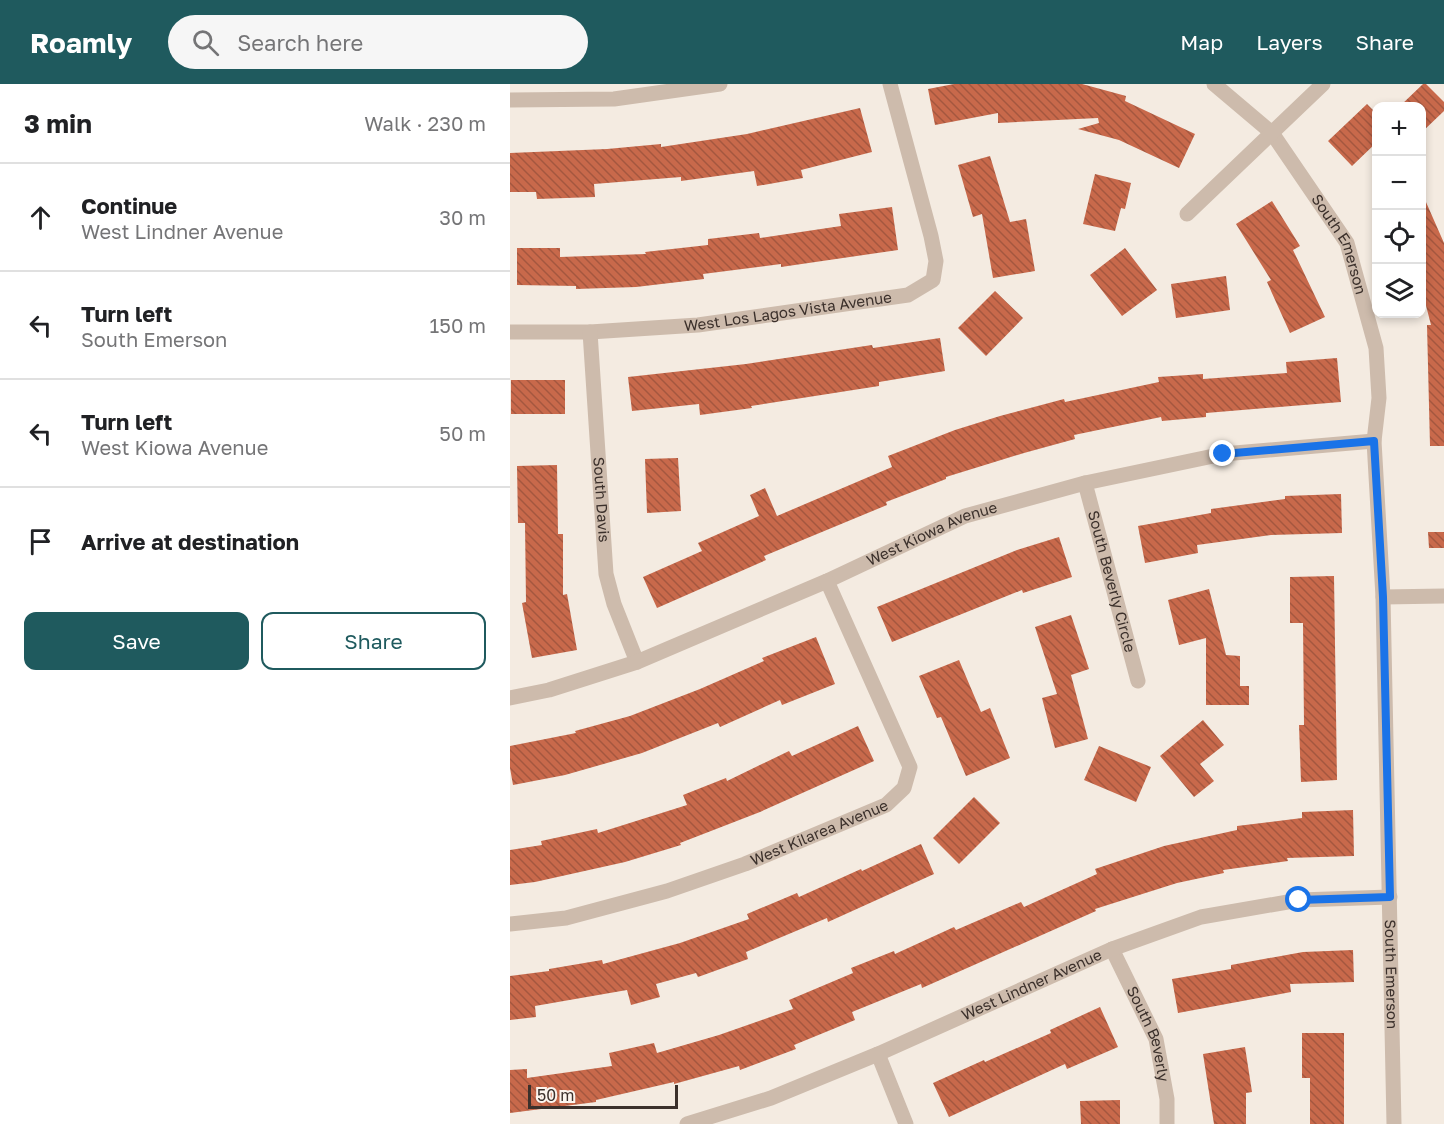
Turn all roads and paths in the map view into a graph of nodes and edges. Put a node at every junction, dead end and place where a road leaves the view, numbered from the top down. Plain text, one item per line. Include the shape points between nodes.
1 (720, 84) edge
2 (890, 84) edge
3 (1214, 84) edge
4 (1323, 84) edge
5 (510, 100) edge
6 (1272, 133) junction
7 (1187, 214) dead end
8 (510, 332) edge
9 (590, 332) junction
10 (1374, 441) junction
11 (1085, 483) junction
12 (827, 581) junction
13 (1444, 596) edge
14 (1383, 597) junction
15 (637, 662) junction
16 (1138, 681) dead end
17 (510, 698) edge
18 (1390, 897) junction
19 (510, 924) edge
20 (1112, 949) junction
21 (878, 1054) junction
22 (687, 1124) edge
23 (906, 1124) edge
24 (1167, 1124) edge
25 (1394, 1124) edge

1 - 5 street via 614,99
2 - 9 street, West Los Lagos Vista Avenue via 933,244 933,280 908,295 698,325
3 - 6 street, South Emerson
4 - 6 street
6 - 7 street
6 - 10 street, South Emerson via 1347,243 1376,348 1379,398
8 - 9 street, West Los Lagos Vista Avenue
9 - 15 street, South Davis via 606,574
10 - 11 street, West Kiowa Avenue via 1223,454
10 - 14 street, South Emerson
11 - 12 street, West Kiowa Avenue via 964,516
11 - 16 street, South Beverly Circle
12 - 15 street, West Kiowa Avenue
12 - 19 street, West Kilarea Avenue via 910,767 904,789 886,805 745,864 667,891 566,918
13 - 14 street
14 - 18 street, South Emerson
15 - 17 street, West Kiowa Avenue
18 - 20 street, West Lindner Avenue via 1299,900 1201,917
18 - 25 street, South Emerson
20 - 21 street, West Lindner Avenue
20 - 24 street, South Beverly via 1156,1039 1167,1099
21 - 22 street, West Lindner Avenue via 771,1098
21 - 23 street

